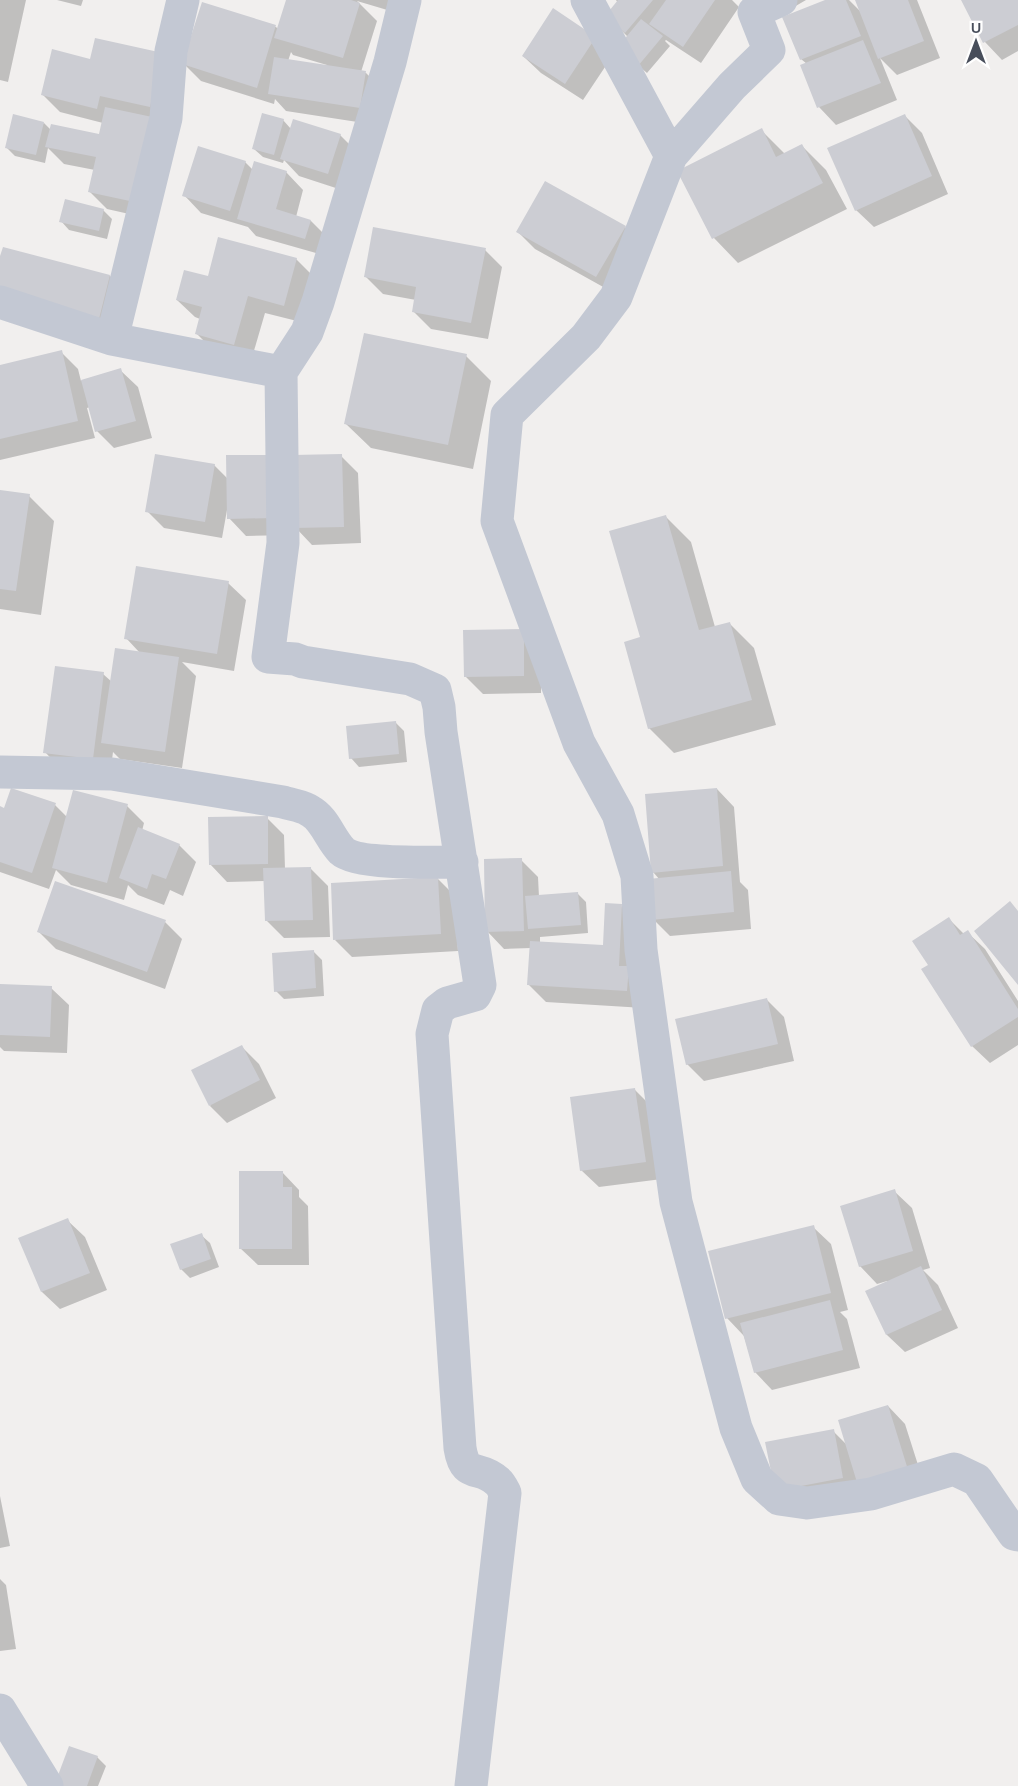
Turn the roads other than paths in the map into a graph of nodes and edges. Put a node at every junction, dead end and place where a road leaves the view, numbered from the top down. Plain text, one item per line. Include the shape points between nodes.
1 (183, 0) edge
2 (405, 0) edge
3 (587, 0) edge
4 (761, 4) edge
5 (671, 156) junction
6 (0, 302) edge
7 (112, 339) junction
8 (281, 372) junction
9 (0, 772) edge
10 (462, 862) junction
11 (1018, 1535) edge
12 (0, 1710) edge
13 (47, 1786) edge
14 (471, 1786) edge

1 - 7 street via 171,51 166,118
2 - 8 street via 318,302 307,332
3 - 5 street
4 - 5 street via 769,50
5 - 11 street via 616,297 586,337 507,415 497,521 579,743 618,814 637,876 641,950 676,1202 736,1428 757,1479 779,1499 807,1503 871,1494 954,1469 977,1480
6 - 7 street
7 - 8 street
8 - 10 street via 283,543 268,657 410,679 435,690
9 - 10 street via 112,774 283,802 311,811 342,851 351,856
10 - 14 street via 480,985 475,995 447,1003 438,1010 432,1034 458,1424 462,1461 469,1469 498,1481 505,1493
12 - 13 street

